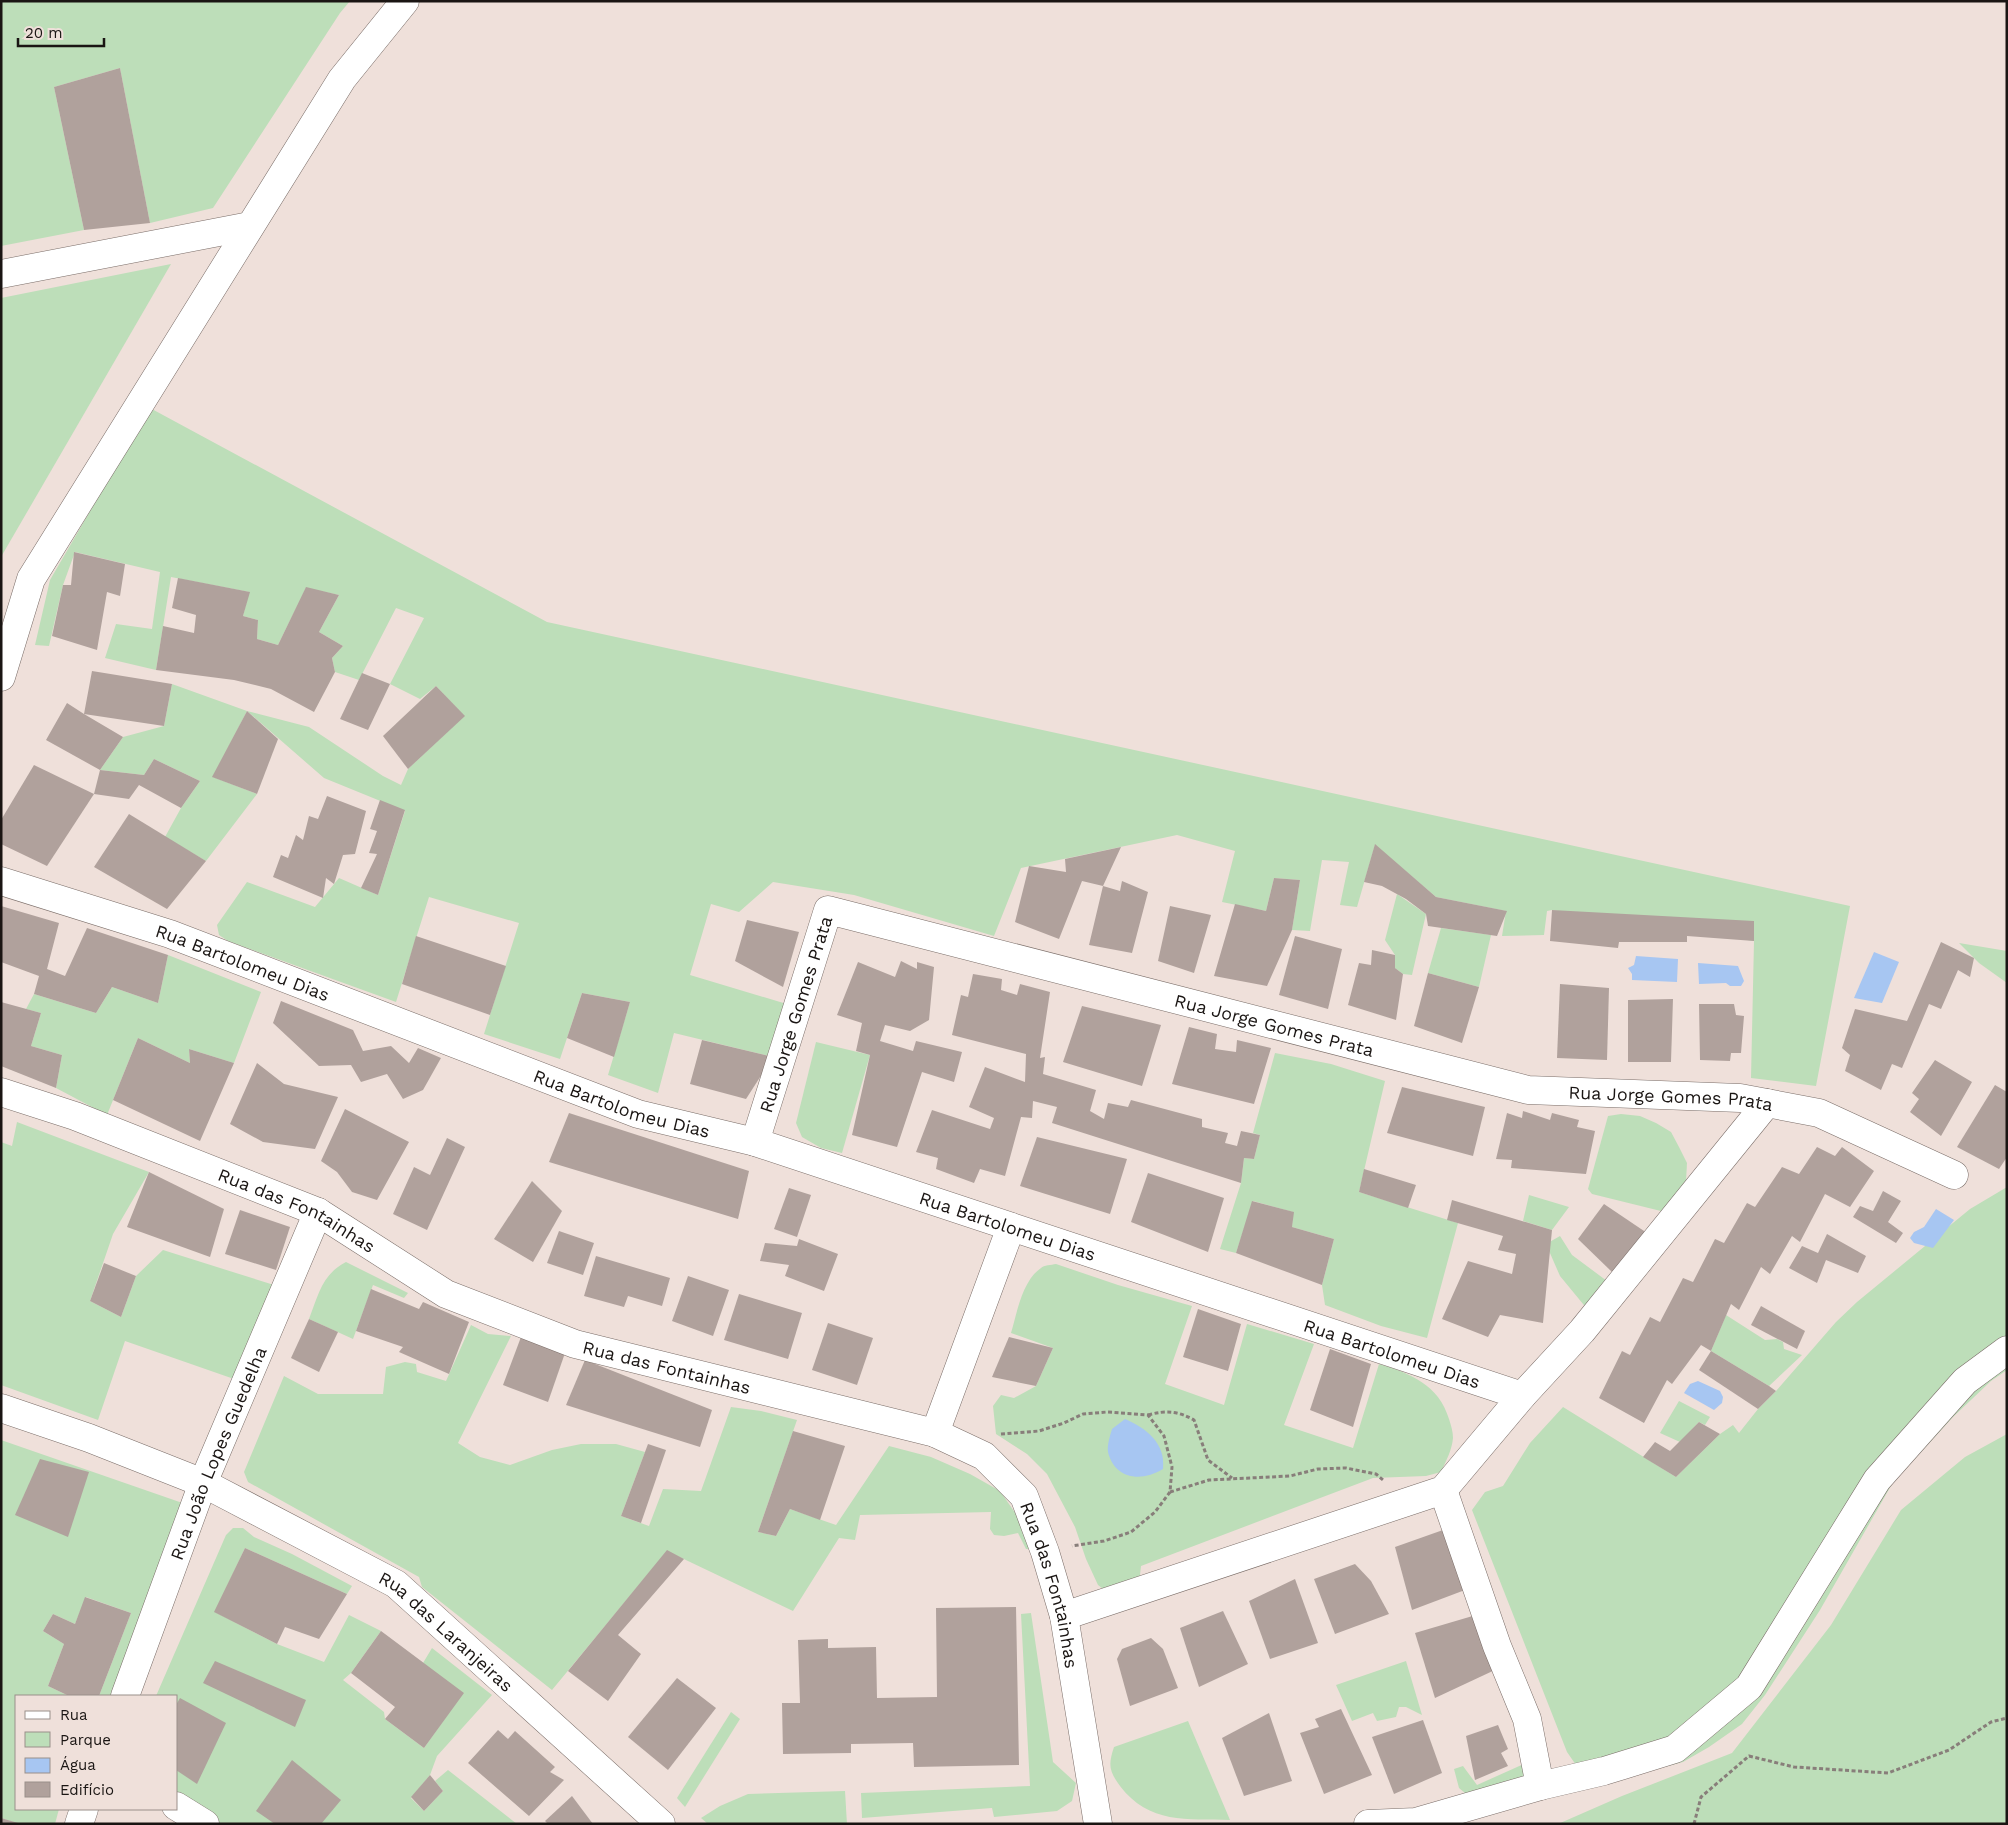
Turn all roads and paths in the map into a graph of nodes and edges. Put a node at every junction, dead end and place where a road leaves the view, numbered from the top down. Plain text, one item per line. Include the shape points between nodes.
1 (405, 1) edge
2 (250, 226) junction
3 (1, 274) edge
4 (12, 608) edge
5 (1, 676) edge
6 (1, 881) edge
7 (1, 1092) edge
8 (1767, 1103) junction
9 (755, 1142) junction
10 (1954, 1175) dead end
11 (318, 1212) junction
12 (1011, 1227) junction
13 (2007, 1350) edge
14 (1522, 1396) junction
15 (1, 1408) edge
16 (1148, 1415) junction
17 (935, 1433) junction
18 (984, 1456) junction
19 (1233, 1479) junction
20 (202, 1483) junction
21 (1443, 1490) junction
22 (1170, 1492) junction
23 (1394, 1507) junction
24 (1045, 1552) junction
25 (1064, 1616) junction
26 (125, 1695) edge
27 (2007, 1718) edge
28 (1540, 1786) junction
29 (178, 1807) edge
30 (84, 1810) edge
31 (1417, 1823) edge
32 (79, 1824) edge
33 (205, 1824) edge
34 (661, 1824) edge
35 (1098, 1824) edge
36 (1368, 1824) edge
37 (1694, 1824) edge

1 - 2 street via 342,79
2 - 3 street
2 - 4 street
4 - 5 street
6 - 9 street, Rua Bartolomeu Dias via 170,934 638,1114
7 - 11 street, Rua das Fontainhas via 75,1116
8 - 9 street, Rua Jorge Gomes Prata via 1712,1096 1528,1090 828,910
8 - 10 street, Rua Jorge Gomes Prata via 1820,1113
8 - 14 street via 1582,1331
9 - 12 street, Rua Bartolomeu Dias
11 - 17 street, Rua das Fontainhas via 446,1294 575,1344
11 - 20 street, Rua João Lopes Guedelha
12 - 14 street, Rua Bartolomeu Dias
12 - 17 street
13 - 28 street via 1965,1381 1877,1480 1749,1687 1675,1749
14 - 21 street
15 - 20 street, Rua das Laranjeiras via 89,1438
16 - 18 path via 1083,1414 1039,1431 996,1434
16 - 19 path via 1163,1411 1182,1413 1194,1420 1208,1460
16 - 22 path via 1164,1436 1172,1467
17 - 18 street, Rua das Fontainhas
18 - 24 street, Rua das Fontainhas via 1024,1496
19 - 22 path via 1209,1480
19 - 23 path via 1290,1476 1318,1469 1353,1470 1382,1477
20 - 26 street, Rua João Lopes Guedelha
20 - 34 street, Rua das Laranjeiras via 396,1584
21 - 23 street
21 - 28 street via 1497,1646 1527,1719
22 - 24 path via 1155,1512 1131,1532 1104,1541
23 - 25 street
24 - 25 street, Rua das Fontainhas
25 - 35 street, Rua das Fontainhas
27 - 37 path via 1991,1722 1949,1750 1888,1774 1794,1767 1749,1756 1701,1797
28 - 31 street
29 - 33 street
30 - 32 street
31 - 36 street

